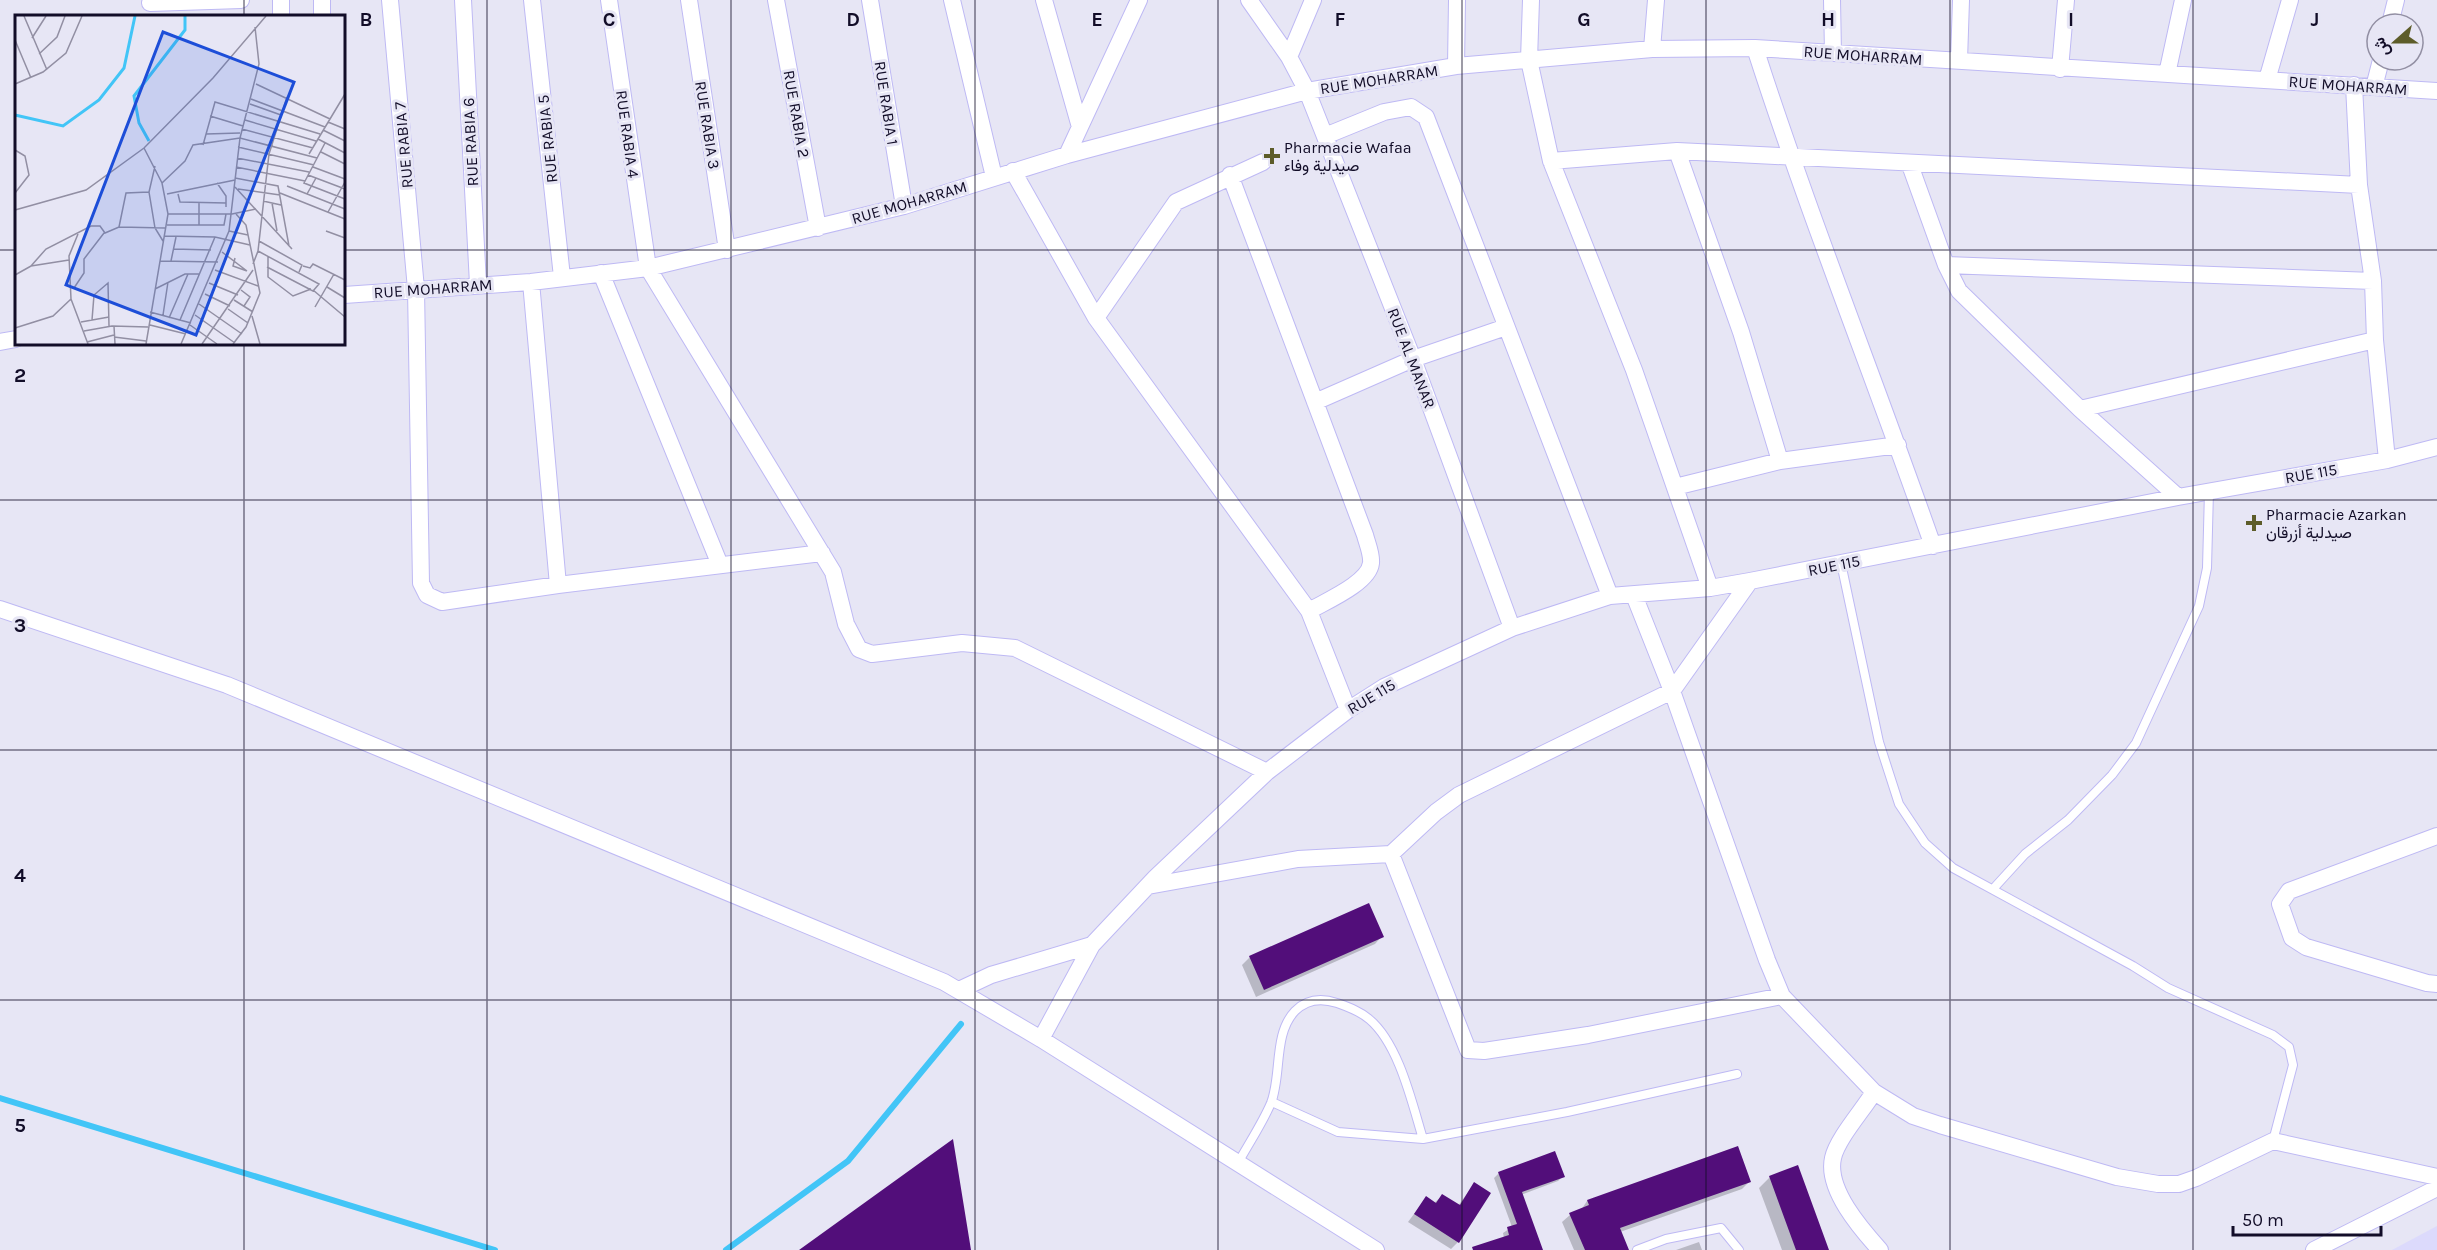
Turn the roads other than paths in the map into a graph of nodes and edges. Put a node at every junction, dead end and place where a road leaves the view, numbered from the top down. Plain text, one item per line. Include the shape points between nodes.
1 (241, 0) edge
2 (390, 0) edge
3 (463, 0) edge
4 (532, 0) edge
5 (609, 0) edge
6 (689, 0) edge
7 (776, 0) edge
8 (870, 0) edge
9 (952, 0) edge
10 (1044, 0) edge
11 (1139, 0) edge
12 (1249, 0) edge
13 (1313, 0) edge
14 (1457, 0) edge
15 (1531, 0) edge
16 (1656, 0) edge
17 (1832, 0) edge
18 (1961, 0) edge
19 (2066, 0) edge
20 (2182, 0) edge
21 (2290, 0) edge
22 (150, 7) edge
23 (1755, 48) junction
24 (1652, 49) junction
25 (1833, 52) junction
26 (1289, 57) junction
27 (1529, 60) junction
28 (1959, 61) junction
29 (1456, 66) junction
30 (2060, 69) junction
31 (2378, 72) edge
32 (2167, 74) junction
33 (2267, 80) junction
34 (2354, 85) junction
35 (2374, 87) junction
36 (1307, 91) junction
37 (2437, 91) edge
38 (1080, 127) junction
39 (1325, 136) junction
40 (1677, 151) junction
41 (1067, 155) junction
42 (1791, 159) junction
43 (1551, 161) junction
44 (1263, 162) dead end
45 (1910, 165) junction
46 (1014, 171) junction
47 (1230, 175) junction
48 (994, 177) junction
49 (2359, 185) junction
50 (904, 206) junction
51 (818, 228) junction
52 (727, 250) junction
53 (1946, 265) junction
54 (648, 268) junction
55 (601, 273) junction
56 (562, 277) junction
57 (2373, 281) junction
58 (531, 282) junction
59 (478, 284) junction
60 (416, 289) junction
61 (345, 295) edge
62 (1096, 318) junction
63 (1506, 327) junction
64 (15, 339) edge
65 (2375, 340) junction
66 (0, 342) edge
67 (1413, 359) junction
68 (1315, 402) junction
69 (2080, 409) junction
70 (1898, 445) junction
71 (2437, 447) edge
72 (2387, 460) junction
73 (1780, 461) junction
74 (1675, 487) junction
75 (2209, 491) junction
76 (2178, 497) junction
77 (1934, 546) junction
78 (822, 553) junction
79 (1841, 563) junction
80 (720, 565) junction
81 (1750, 581) junction
82 (558, 585) junction
83 (1710, 588) junction
84 (1634, 595) junction
85 (1610, 596) junction
86 (0, 609) edge
87 (1309, 611) junction
88 (1512, 628) junction
89 (1672, 691) junction
90 (1348, 710) junction
91 (1268, 772) junction
92 (2437, 836) edge
93 (1391, 854) junction
94 (1148, 886) junction
95 (1993, 889) junction
96 (1092, 945) junction
97 (2437, 984) edge
98 (959, 990) junction
99 (1782, 996) junction
100 (1041, 1039) junction
101 (1737, 1074) dead end
102 (1874, 1092) junction
103 (1274, 1102) junction
104 (1423, 1138) junction
105 (2273, 1141) junction
106 (1240, 1164) junction
107 (2437, 1177) edge
108 (2437, 1188) edge
109 (1376, 1250) edge
110 (1637, 1250) edge
111 (1739, 1250) edge
112 (1880, 1250) edge
113 (2314, 1250) edge

1 - 22 street
2 - 60 street, RUE RABIA 7
3 - 59 street, RUE RABIA 6
4 - 56 street, RUE RABIA 5
5 - 54 street, RUE RABIA 4
6 - 52 street, RUE RABIA 3
7 - 51 street, RUE RABIA 2
8 - 50 street, RUE RABIA 1
9 - 48 street
10 - 38 street
11 - 38 street
12 - 26 street, RUE AL MANAR
13 - 26 street
14 - 29 street
15 - 27 street
16 - 24 street
17 - 25 street
18 - 28 street
19 - 30 street
20 - 32 street
21 - 33 street
23 - 24 street, RUE MOHARRAM
23 - 25 street, RUE MOHARRAM
23 - 42 street
24 - 27 street, RUE MOHARRAM
25 - 28 street, RUE MOHARRAM
26 - 36 street, RUE AL MANAR
27 - 29 street, RUE MOHARRAM
27 - 43 street
28 - 30 street, RUE MOHARRAM
29 - 36 street, RUE MOHARRAM
30 - 32 street, RUE MOHARRAM
31 - 35 street
32 - 33 street, RUE MOHARRAM
33 - 34 street, RUE MOHARRAM
34 - 35 street, RUE MOHARRAM
34 - 49 street
35 - 37 street, RUE MOHARRAM
36 - 39 street, RUE AL MANAR
36 - 41 street, RUE MOHARRAM
38 - 41 street
39 - 63 street via 1384,112 1411,107 1426,117
39 - 67 street, RUE AL MANAR
40 - 42 street
40 - 43 street
40 - 73 street via 1741,332
41 - 46 street, RUE MOHARRAM
42 - 45 street
42 - 70 street
43 - 74 street via 1634,370
44 - 47 street
45 - 49 street
45 - 53 street
46 - 48 street, RUE MOHARRAM
46 - 62 street
47 - 62 street via 1176,202
47 - 68 street
48 - 50 street, RUE MOHARRAM
49 - 57 street
50 - 51 street, RUE MOHARRAM
51 - 52 street, RUE MOHARRAM
52 - 54 street, RUE MOHARRAM
53 - 57 street
53 - 69 street via 1959,291
54 - 55 street, RUE MOHARRAM
54 - 78 street
55 - 56 street, RUE MOHARRAM
55 - 80 street
56 - 58 street, RUE MOHARRAM
57 - 65 street
58 - 59 street, RUE MOHARRAM
58 - 82 street
59 - 60 street, RUE MOHARRAM
60 - 61 street, RUE MOHARRAM
60 - 82 street, RUE RABIA 7 via 423,588 429,597 442,602
62 - 87 street
63 - 67 street
63 - 85 street
64 - 66 street
65 - 69 street
65 - 72 street
67 - 68 street
67 - 88 street, RUE AL MANAR
68 - 87 street via 1371,561 1368,573 1351,587
69 - 76 street
70 - 73 street
70 - 77 street
71 - 72 street, RUE 115
72 - 75 street, RUE 115
73 - 74 street
74 - 83 street
75 - 76 street, RUE 115
75 - 95 lane via 2206,568 2199,606 2136,744 2105,783 2068,820 2025,854
76 - 77 street, RUE 115
77 - 79 street, RUE 115
78 - 80 street
78 - 91 street via 833,572 853,639 865,653 962,643 1015,648
79 - 81 street, RUE 115
79 - 95 lane via 1879,742 1899,804 1925,843 1953,868
80 - 82 street
81 - 83 street, RUE 115
81 - 89 street
83 - 84 street, RUE 115
84 - 85 street, RUE 115
84 - 89 street
85 - 88 street, RUE 115
86 - 98 street via 227,685
87 - 90 street
88 - 90 street, RUE 115 via 1384,687
89 - 93 street via 1460,795
89 - 99 street
90 - 91 street, RUE 115
91 - 94 street, RUE 115
92 - 97 street via 2289,891 2280,904 2292,938 2306,947
93 - 94 street via 1298,859
93 - 99 street via 1468,1050 1588,1035
94 - 96 street, RUE 115
95 - 105 lane via 2168,987 2273,1035 2289,1047 2294,1065
96 - 98 street via 991,975
96 - 100 street
98 - 100 street
99 - 102 street
100 - 106 street
101 - 104 lane via 1567,1112
102 - 105 street via 1913,1116 1940,1125 2117,1177 2158,1184 2178,1184 2196,1178
102 - 112 street via 1839,1145 1832,1168 1841,1198
103 - 104 lane via 1338,1132
103 - 104 lane via 1285,1029 1295,1011 1324,999 1369,1018 1382,1033 1405,1081
103 - 106 lane
105 - 107 street
106 - 109 street
108 - 113 street
110 - 111 lane via 1666,1239 1721,1228

